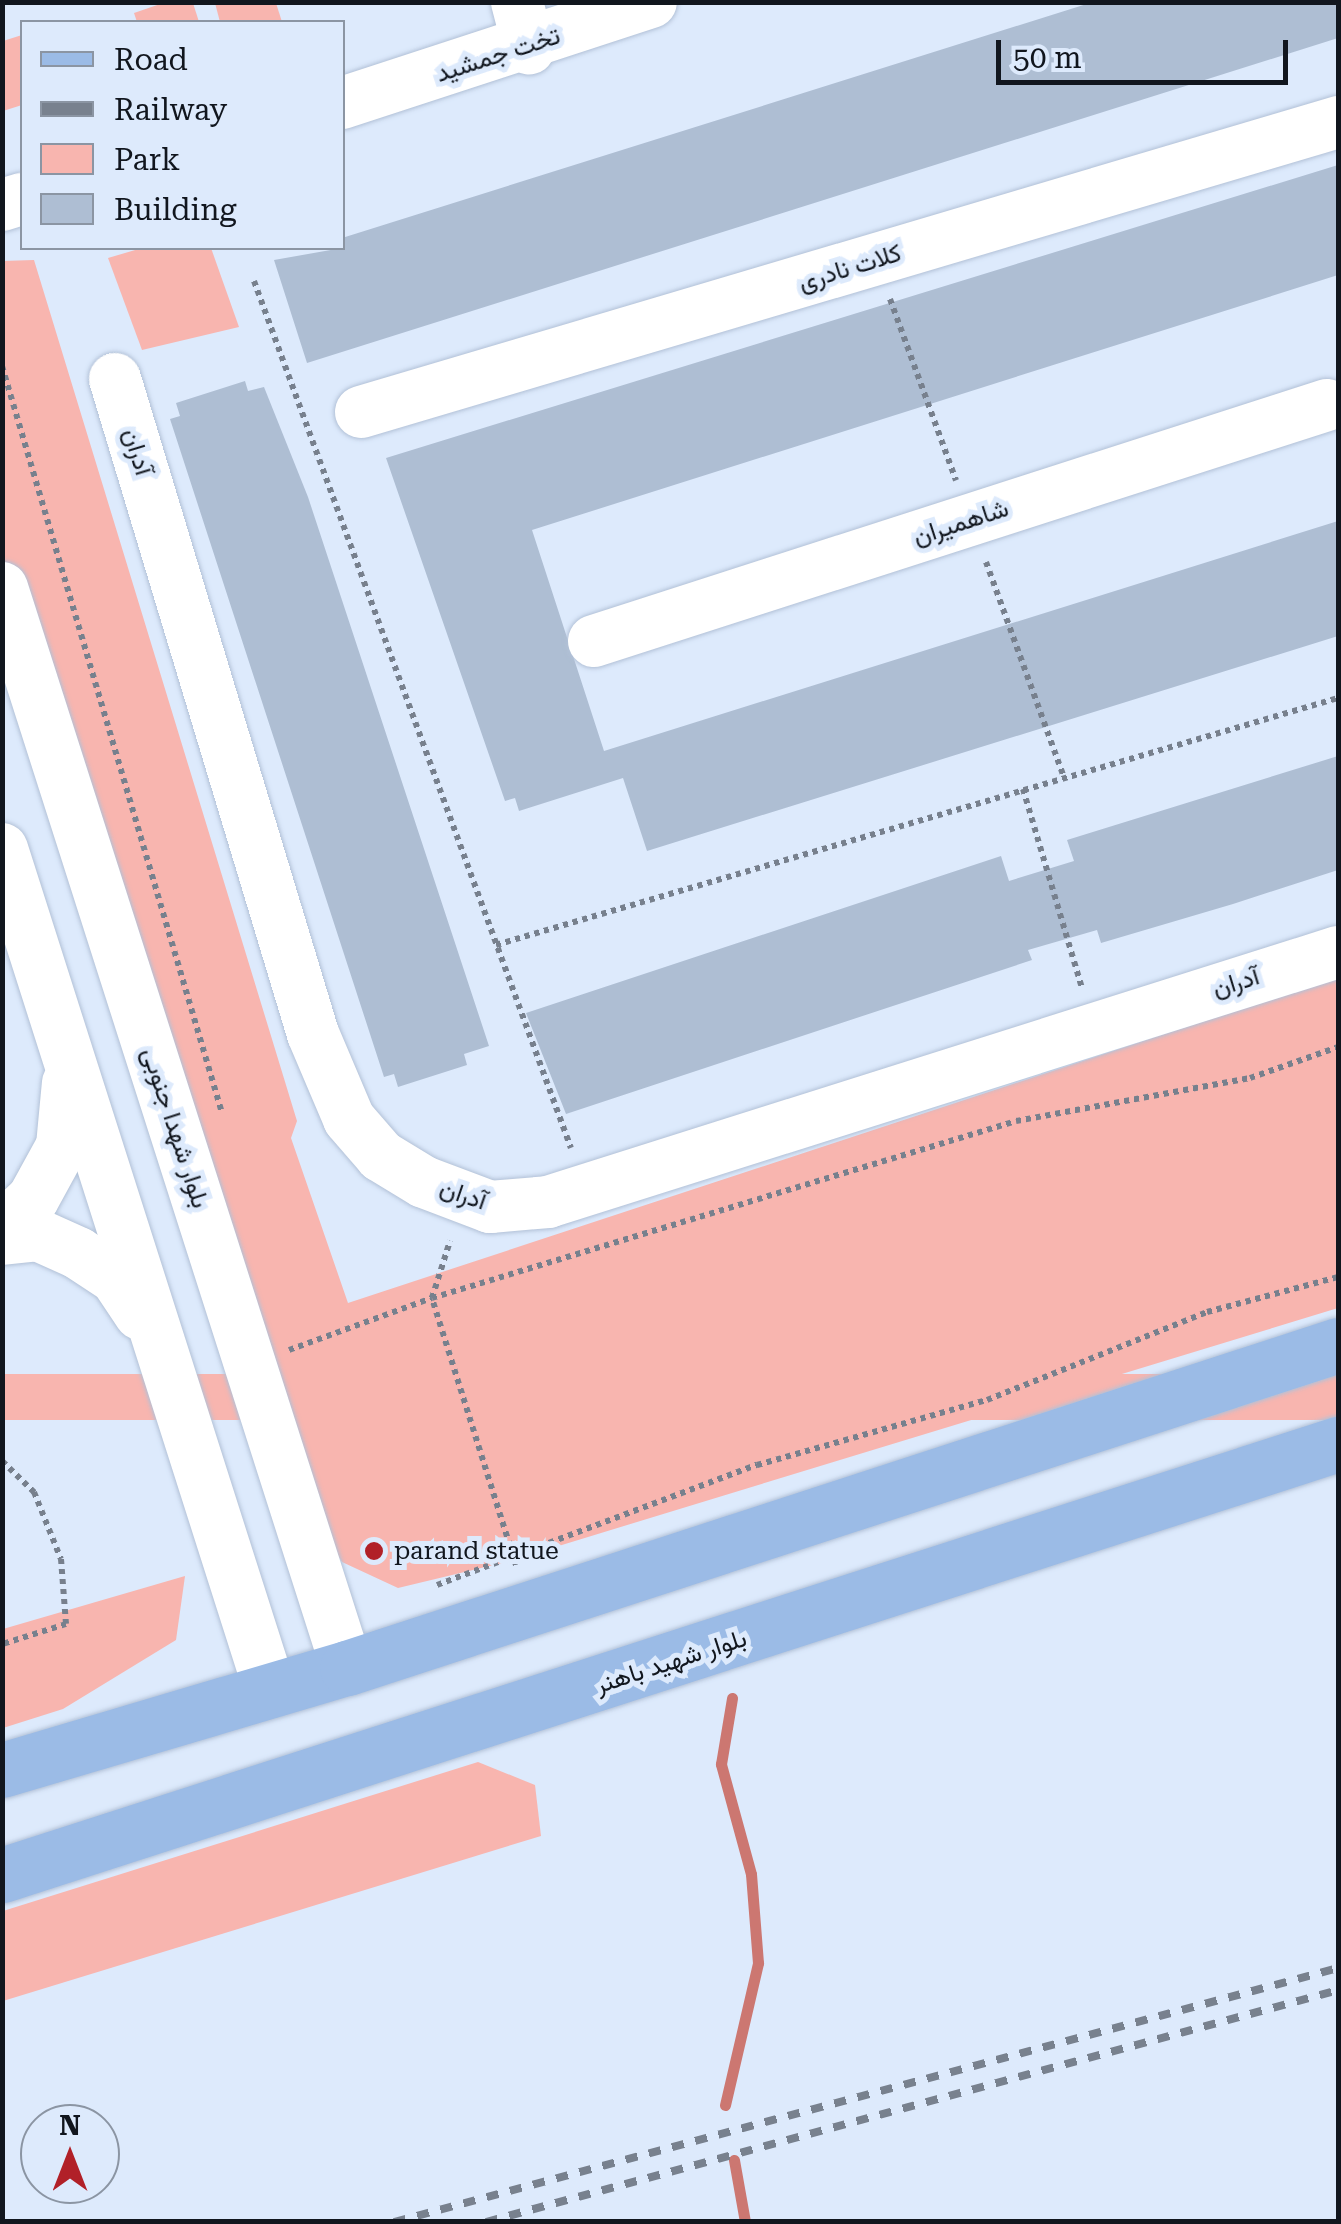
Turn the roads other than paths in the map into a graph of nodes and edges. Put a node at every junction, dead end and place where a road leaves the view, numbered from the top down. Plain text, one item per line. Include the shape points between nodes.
1 (651, 2) edge
2 (523, 25) edge
3 (345, 102) edge
4 (1338, 122) edge
5 (115, 378) dead end
6 (1335, 403) edge
7 (361, 412) dead end
8 (2, 588) edge
9 (594, 641) dead end
10 (2, 848) edge
11 (1338, 952) edge
12 (64, 1042) junction
13 (2, 1228) edge
14 (2, 1238) edge
15 (152, 1332) junction
16 (1338, 1344) edge
17 (1338, 1444) edge
18 (324, 1596) junction
19 (251, 1620) junction
20 (347, 1668) junction
21 (269, 1687) junction
22 (2, 1770) edge
23 (2, 1875) edge

1 - 2 street, تخت جمشید
2 - 3 street, تخت جمشید
4 - 7 street, کلات نادری
5 - 11 street, آدران via 313,1034 349,1119 381,1156 464,1197 490,1208 586,1190
6 - 9 street, شاهمیران
8 - 18 street, بلوار شهدا جنوبی via 276,1347
10 - 12 street
12 - 13 street via 70,1113 62,1146 33,1199
12 - 15 street
14 - 15 street via 38,1235 78,1253 116,1278
15 - 19 street
16 - 20 main road
17 - 23 main road, بلوار شهید باهنر
18 - 19 street via 318,1622 297,1637
18 - 20 street, بلوار شهدا جنوبی
19 - 21 street
20 - 21 main road
21 - 22 main road

